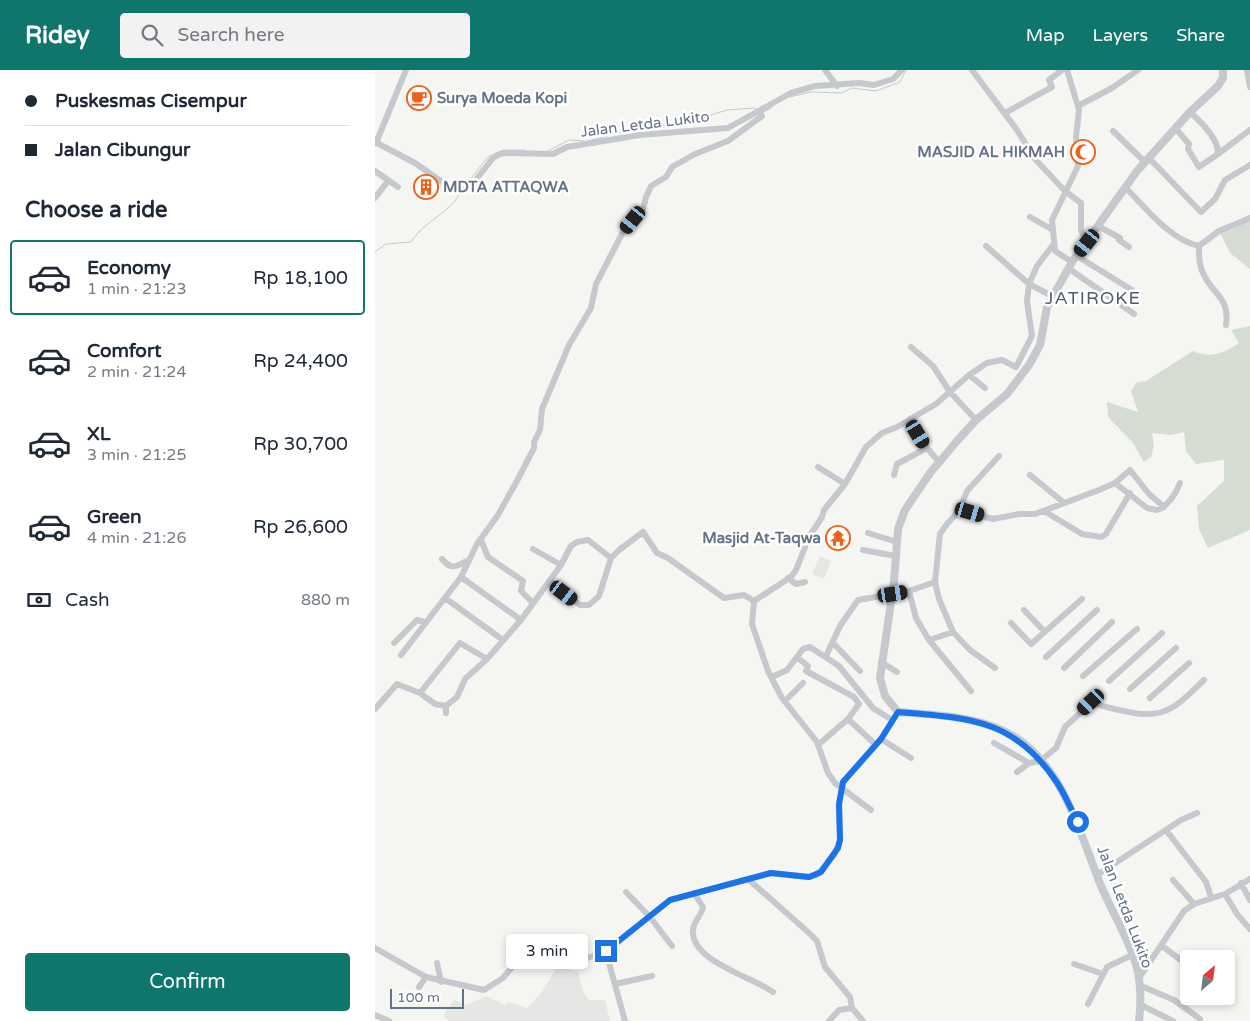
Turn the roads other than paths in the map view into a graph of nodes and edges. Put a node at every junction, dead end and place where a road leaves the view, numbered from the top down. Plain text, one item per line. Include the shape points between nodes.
1 (406, 70) edge
2 (825, 70) edge
3 (902, 70) edge
4 (972, 70) edge
5 (1062, 70) edge
6 (1067, 70) edge
7 (1138, 70) edge
8 (1223, 70) edge
9 (1247, 70) edge
10 (837, 86) junction
11 (1250, 87) edge
12 (1078, 106) junction
13 (1190, 112) junction
14 (760, 113) junction
15 (1005, 113) junction
16 (1175, 129) junction
17 (1250, 130) edge
18 (1113, 131) dead end
19 (375, 143) edge
20 (1218, 154) junction
21 (1147, 160) junction
22 (1250, 165) edge
23 (375, 172) edge
24 (388, 181) junction
25 (399, 187) dead end
26 (1125, 187) junction
27 (1065, 191) junction
28 (375, 198) edge
29 (1030, 217) dead end
30 (1250, 218) edge
31 (1098, 226) junction
32 (1053, 230) junction
33 (1087, 243) junction
34 (1053, 245) junction
35 (986, 246) dead end
36 (1199, 246) junction
37 (1129, 247) dead end
38 (1072, 262) junction
39 (1029, 284) junction
40 (1132, 290) dead end
41 (1052, 296) junction
42 (1134, 314) dead end
43 (1226, 325) dead end
44 (911, 347) dead end
45 (1016, 367) junction
46 (1024, 372) junction
47 (969, 375) junction
48 (985, 388) dead end
49 (950, 392) junction
50 (910, 419) junction
51 (976, 420) junction
52 (927, 448) junction
53 (999, 456) dead end
54 (939, 462) junction
55 (817, 467) dead end
56 (894, 475) dead end
57 (1030, 475) dead end
58 (1115, 483) junction
59 (1180, 483) dead end
60 (845, 484) junction
61 (1130, 493) junction
62 (1063, 502) junction
63 (1164, 507) junction
64 (1044, 511) junction
65 (959, 512) junction
66 (868, 534) dead end
67 (809, 537) junction
68 (481, 540) junction
69 (815, 542) dead end
70 (897, 542) junction
71 (533, 549) dead end
72 (863, 550) dead end
73 (896, 556) junction
74 (611, 558) junction
75 (442, 559) dead end
76 (467, 562) junction
77 (561, 565) junction
78 (461, 577) junction
79 (788, 578) junction
80 (549, 581) junction
81 (805, 582) dead end
82 (935, 582) junction
83 (909, 591) junction
84 (893, 594) junction
85 (445, 598) junction
86 (1082, 598) dead end
87 (754, 601) junction
88 (533, 603) junction
89 (1024, 610) dead end
90 (1097, 610) dead end
91 (521, 620) junction
92 (425, 622) junction
93 (1112, 622) dead end
94 (1011, 623) dead end
95 (953, 632) junction
96 (1045, 632) junction
97 (1162, 632) dead end
98 (503, 640) junction
99 (929, 640) junction
100 (833, 643) junction
101 (394, 644) dead end
102 (1176, 648) dead end
103 (401, 655) dead end
104 (826, 656) junction
105 (1046, 657) dead end
106 (797, 658) junction
107 (487, 660) junction
108 (881, 662) junction
109 (1189, 663) dead end
110 (995, 668) dead end
111 (1064, 668) dead end
112 (1091, 669) junction
113 (860, 672) dead end
114 (897, 672) dead end
115 (1083, 676) dead end
116 (772, 677) junction
117 (1204, 680) dead end
118 (1109, 681) dead end
119 (803, 683) dead end
120 (1130, 689) dead end
121 (971, 690) dead end
122 (420, 693) junction
123 (1150, 698) dead end
124 (785, 702) junction
125 (446, 706) junction
126 (375, 709) edge
127 (898, 712) junction
128 (446, 713) dead end
129 (848, 719) junction
130 (892, 720) junction
131 (881, 739) junction
132 (994, 743) dead end
133 (818, 745) junction
134 (876, 746) junction
135 (911, 758) dead end
136 (1040, 761) junction
137 (1029, 763) junction
138 (1017, 772) dead end
139 (841, 789) junction
140 (871, 810) dead end
141 (1197, 813) dead end
142 (1166, 830) junction
143 (1097, 875) junction
144 (747, 879) junction
145 (1250, 879) edge
146 (1173, 880) dead end
147 (1241, 883) junction
148 (626, 892) dead end
149 (694, 893) junction
150 (1225, 894) junction
151 (1211, 897) junction
152 (1250, 900) edge
153 (1194, 904) junction
154 (650, 917) junction
155 (1250, 929) edge
156 (672, 946) dead end
157 (1162, 946) junction
158 (375, 948) edge
159 (606, 952) junction
160 (1132, 955) junction
161 (1180, 959) edge
162 (437, 964) dead end
163 (1074, 964) dead end
164 (1103, 974) junction
165 (652, 976) dead end
166 (426, 977) junction
167 (441, 982) junction
168 (1139, 982) junction
169 (615, 984) junction
170 (419, 987) dead end
171 (773, 992) dead end
172 (1087, 1004) dead end
173 (1141, 1006) junction
174 (852, 1008) junction
175 (375, 1015) edge
176 (1200, 1018) dead end
177 (389, 1021) edge
178 (625, 1021) edge
179 (829, 1021) edge
180 (863, 1021) edge
181 (1139, 1021) edge
182 (1173, 1021) edge

1 - 19 street
2 - 10 street
3 - 10 street, Jalan Letda Lukito via 893,79 874,85
4 - 15 street
5 - 15 street via 1049,80 1052,87
6 - 12 street
7 - 12 street
8 - 13 street via 1218,86
9 - 11 street
10 - 14 street, Jalan Letda Lukito via 815,86 791,93
12 - 27 street via 1078,166
13 - 16 street
13 - 20 street via 1219,148
14 - 19 street, Jalan Letda Lukito via 728,128 640,135 567,147 553,154 502,153 493,158 471,186 463,189 448,186
14 - 68 street via 728,141 672,167 665,177 651,186 643,210 623,232 595,284 588,315 569,345 542,409 540,430 529,458 498,516
15 - 27 street via 1035,159
16 - 20 street via 1189,144 1188,148 1199,167
16 - 21 street
17 - 20 street
18 - 21 street
21 - 22 street via 1201,212 1215,199 1225,180
21 - 26 street
23 - 24 street
24 - 25 street
24 - 28 street
26 - 31 street
26 - 36 street via 1175,234
27 - 32 street via 1055,212
27 - 33 street via 1081,203 1081,230
29 - 32 street
30 - 36 street via 1219,231
31 - 33 street
31 - 37 street
32 - 34 street
33 - 38 street
34 - 38 street via 1058,254
34 - 39 street via 1037,266
35 - 39 street
36 - 43 street via 1204,276 1221,296 1227,310
38 - 40 street
38 - 41 street
38 - 42 street
39 - 41 street
39 - 45 street via 1027,301 1032,336
41 - 46 street via 1043,321 1039,350
44 - 49 street via 933,366
45 - 46 street
45 - 47 street via 1002,360 987,363
46 - 51 street via 1007,394
47 - 48 street
47 - 49 street
49 - 50 street
49 - 51 street
50 - 52 street
50 - 60 street via 882,432 866,447
51 - 54 street
52 - 54 street
52 - 56 street via 897,464
53 - 65 street via 967,491
54 - 70 street via 905,510
55 - 60 street
57 - 62 street
58 - 61 street
58 - 62 street
58 - 63 street via 1130,470
59 - 63 street
60 - 67 street via 831,500
61 - 63 street via 1152,510
61 - 64 street via 1106,534 1101,537 1082,534
62 - 64 street
64 - 65 street via 993,519
65 - 82 street via 940,534
66 - 70 street
67 - 69 street
67 - 79 street via 801,562
68 - 76 street
68 - 88 street via 488,557 523,582 521,591
70 - 73 street
71 - 77 street
72 - 73 street
73 - 84 street
74 - 77 street via 593,543 583,540 571,546
74 - 80 street via 601,592 589,605 580,605
74 - 87 street via 643,532 657,553 723,598 744,596
75 - 76 street via 457,568
76 - 78 street
77 - 80 street
78 - 85 street
78 - 91 street
79 - 81 street via 796,584
79 - 87 street
80 - 88 street
82 - 83 street
82 - 95 street
83 - 84 street
83 - 99 street via 916,618
84 - 100 street via 858,600 839,626
84 - 108 street
85 - 92 street
85 - 98 street
86 - 96 street
87 - 116 street via 752,624
88 - 91 street
89 - 96 street
90 - 105 street
91 - 98 street
92 - 101 street via 417,620
92 - 103 street
93 - 111 street
94 - 96 street via 1031,644
95 - 99 street
95 - 110 street
97 - 118 street
98 - 107 street
99 - 121 street
100 - 104 street
100 - 113 street
102 - 120 street
104 - 106 street via 810,647 803,649
104 - 130 street via 873,708
106 - 116 street via 787,670
106 - 129 street via 808,666 806,670 854,697 859,704
107 - 122 street via 462,643 458,644
107 - 125 street via 465,679 457,697
108 - 114 street
108 - 127 street via 881,688
109 - 123 street
112 - 112 street via 1124,638 1137,629 1099,664
112 - 115 street
116 - 124 street
117 - 136 street via 1171,709 1158,712 1136,713 1091,702 1065,726 1056,748
119 - 124 street
122 - 125 street via 435,704
122 - 126 street via 397,684
124 - 133 street
125 - 128 street
127 - 130 street
127 - 136 street, Jalan Letda Lukito via 961,718 1003,730 1019,739
129 - 133 street
129 - 134 street
130 - 131 street
131 - 134 street
131 - 135 street
132 - 137 street
133 - 139 street via 828,773
134 - 139 street via 847,776
136 - 137 street
136 - 143 street, Jalan Letda Lukito via 1069,804
137 - 138 street
139 - 140 street
139 - 144 street via 840,840 821,872 809,877 771,873
141 - 142 street
142 - 143 street
142 - 151 street via 1206,882
143 - 160 street, Jalan Letda Lukito
144 - 149 street
144 - 174 street via 817,942 825,967 851,997
145 - 147 street
146 - 153 street
147 - 150 street
147 - 152 street
148 - 154 street
149 - 154 street via 670,900
149 - 171 street via 703,907 694,925 694,937 708,958
150 - 151 street
150 - 155 street
151 - 153 street
153 - 157 street via 1178,919
154 - 156 street
154 - 159 street
157 - 161 street
157 - 168 street
158 - 166 street
159 - 167 street via 571,960 528,948 503,978 484,990
159 - 169 street
160 - 164 street via 1109,966
160 - 168 street, Jalan Letda Lukito
162 - 167 street
163 - 164 street
164 - 172 street
165 - 169 street
166 - 167 street
166 - 170 street
168 - 173 street, Jalan Letda Lukito
168 - 176 street
169 - 178 street
173 - 181 street, Jalan Letda Lukito
173 - 182 street
174 - 179 street via 839,1010
174 - 180 street
175 - 177 street

